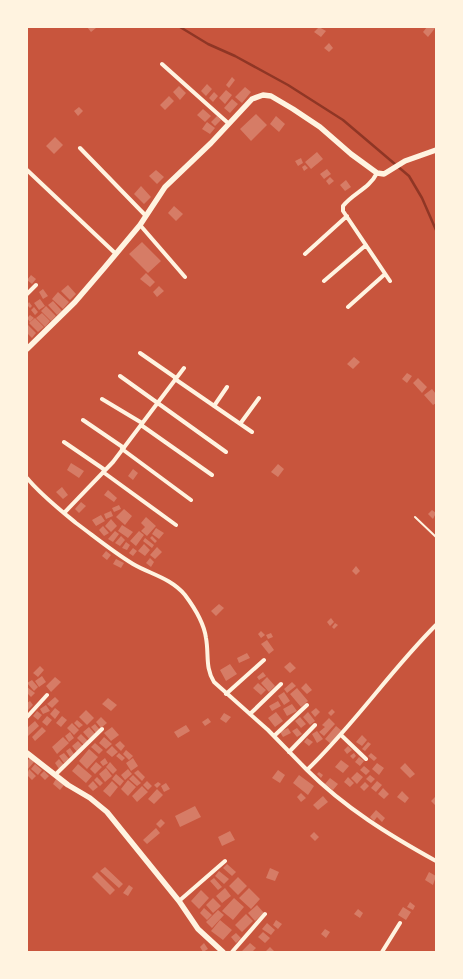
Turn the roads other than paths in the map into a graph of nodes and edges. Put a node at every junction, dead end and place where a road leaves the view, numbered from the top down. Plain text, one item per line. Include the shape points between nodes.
1 (162, 64) dead end
2 (228, 124) junction
3 (80, 148) dead end
4 (436, 150) edge
5 (27, 170) edge
6 (377, 173) junction
7 (146, 216) junction
8 (347, 216) junction
9 (140, 225) junction
10 (366, 245) junction
11 (116, 254) junction
12 (305, 254) dead end
13 (385, 274) junction
14 (185, 277) dead end
15 (324, 281) dead end
16 (390, 281) dead end
17 (36, 285) dead end
18 (27, 293) edge
19 (348, 307) dead end
20 (27, 348) edge
21 (140, 353) dead end
22 (184, 368) dead end
23 (120, 376) dead end
24 (176, 379) junction
25 (227, 387) dead end
26 (259, 398) dead end
27 (102, 399) dead end
28 (158, 402) junction
29 (214, 406) junction
30 (83, 420) dead end
31 (141, 424) junction
32 (240, 424) junction
33 (252, 432) dead end
34 (64, 442) dead end
35 (123, 448) junction
36 (226, 452) dead end
37 (104, 471) junction
38 (212, 475) dead end
39 (27, 478) edge
40 (191, 500) dead end
41 (64, 513) junction
42 (415, 517) dead end
43 (176, 525) dead end
44 (436, 537) edge
45 (436, 625) edge
46 (264, 660) dead end
47 (281, 684) dead end
48 (226, 694) junction
49 (47, 695) dead end
50 (307, 705) dead end
51 (250, 714) junction
52 (27, 717) edge
53 (315, 725) dead end
54 (102, 730) dead end
55 (341, 735) junction
56 (274, 736) junction
57 (289, 752) junction
58 (27, 753) edge
59 (366, 760) dead end
60 (307, 770) junction
61 (55, 775) junction
62 (225, 861) dead end
63 (436, 861) edge
64 (179, 901) junction
65 (265, 914) dead end
66 (400, 923) dead end
67 (224, 952) edge
68 (232, 952) edge
69 (382, 952) edge

1 - 2 street
2 - 6 street via 252,99 263,94 271,96 320,127
2 - 7 street via 165,187
3 - 7 street
4 - 6 street via 405,161 384,174
5 - 11 street
6 - 8 street via 369,185 343,206
7 - 9 street
8 - 10 street
8 - 12 street
9 - 11 street
9 - 14 street
10 - 13 street
10 - 15 street
11 - 20 street via 75,302
13 - 16 street
13 - 19 street
17 - 18 street
21 - 24 street
22 - 24 street
23 - 28 street
24 - 28 street
24 - 29 street
25 - 29 street
26 - 32 street
27 - 31 street
28 - 31 street
28 - 36 street
29 - 32 street
30 - 35 street
31 - 35 street
31 - 38 street
32 - 33 street
34 - 37 street
35 - 37 street
35 - 40 street
37 - 41 street
37 - 43 street
39 - 41 street
41 - 48 street via 134,565 163,578 184,594 198,616 204,632 210,676
42 - 44 lane
45 - 55 street
46 - 48 street
47 - 51 street
48 - 51 street
49 - 52 street
50 - 56 street
51 - 56 street
53 - 57 street
54 - 61 street
55 - 59 street
55 - 60 street
56 - 57 street
57 - 60 street
58 - 61 street
60 - 63 street via 343,802 377,826
61 - 64 street via 107,812
62 - 64 street
64 - 67 street via 198,929
65 - 68 street
66 - 69 street

